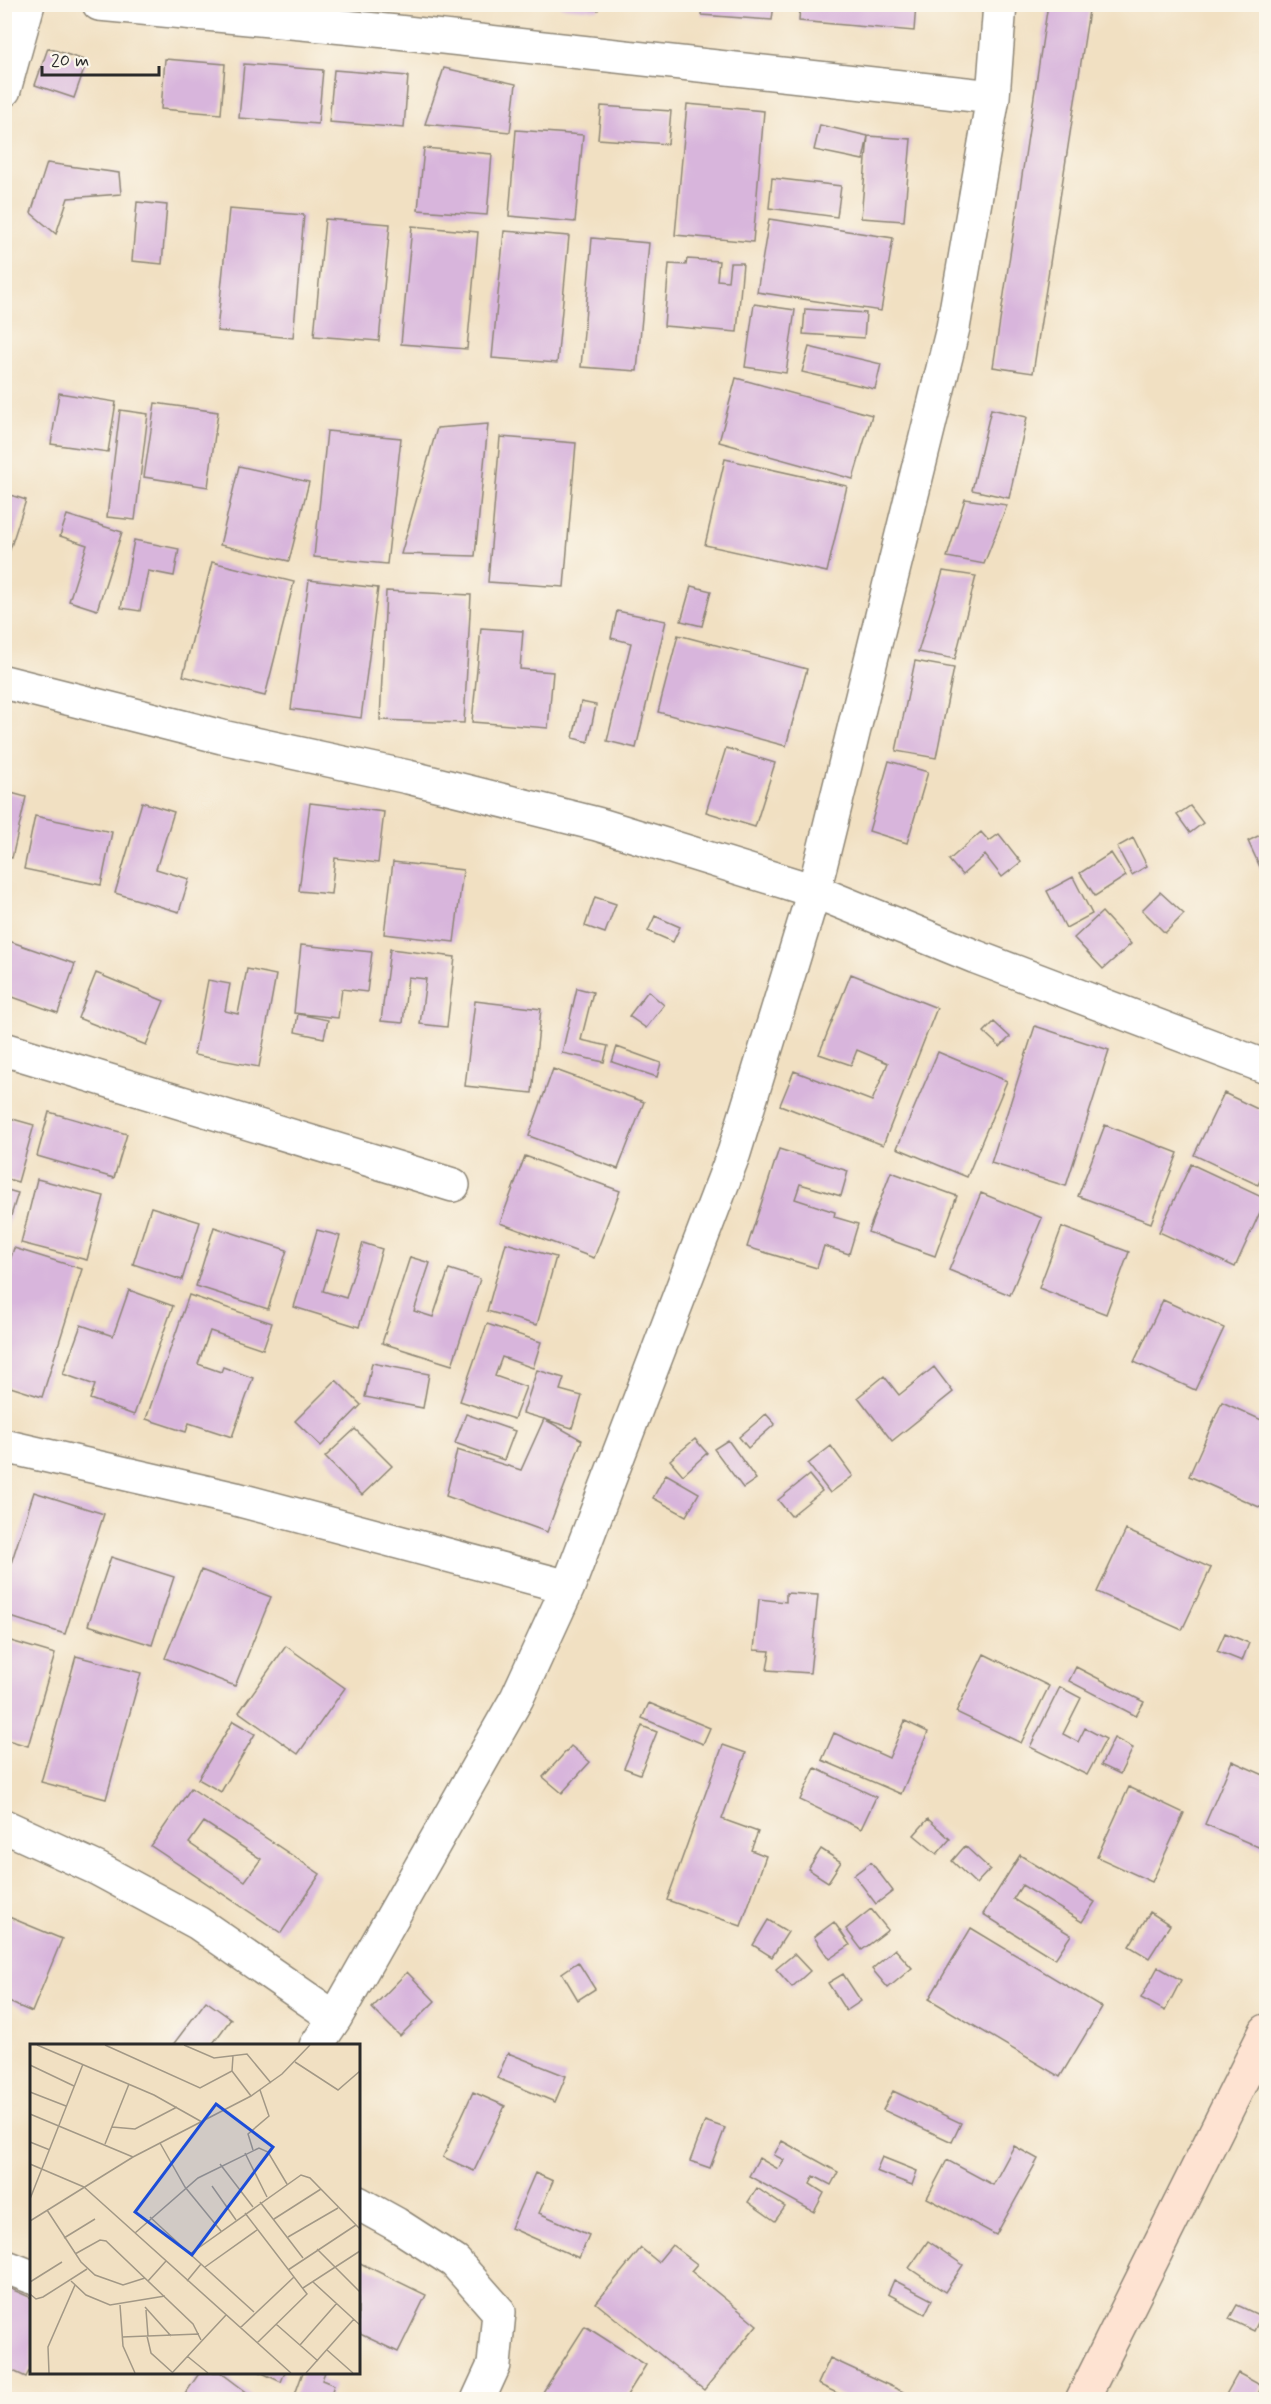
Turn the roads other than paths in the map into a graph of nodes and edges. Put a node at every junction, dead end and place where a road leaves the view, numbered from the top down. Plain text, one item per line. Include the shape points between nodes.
1 (28, 4) edge
2 (99, 4) edge
3 (1000, 4) edge
4 (4, 90) edge
5 (993, 97) junction
6 (4, 682) edge
7 (814, 891) junction
8 (4, 1049) edge
9 (1266, 1067) edge
10 (453, 1185) dead end
11 (4, 1446) edge
12 (568, 1587) junction
13 (4, 1826) edge
14 (335, 2018) junction
15 (1266, 2031) edge
16 (317, 2044) edge
17 (360, 2204) edge
18 (4, 2266) edge
19 (30, 2277) edge
20 (478, 2400) edge
21 (1082, 2400) edge

1 - 4 street
2 - 5 street
3 - 5 street
5 - 7 street via 953,327
6 - 7 street via 597,824
7 - 9 street
7 - 12 street via 734,1153
8 - 10 street
11 - 12 street via 236,1499
12 - 14 street via 517,1698
13 - 14 street via 99,1869 198,1923
14 - 16 street
15 - 21 main road
17 - 20 street via 455,2262 499,2312 494,2365
18 - 19 street

